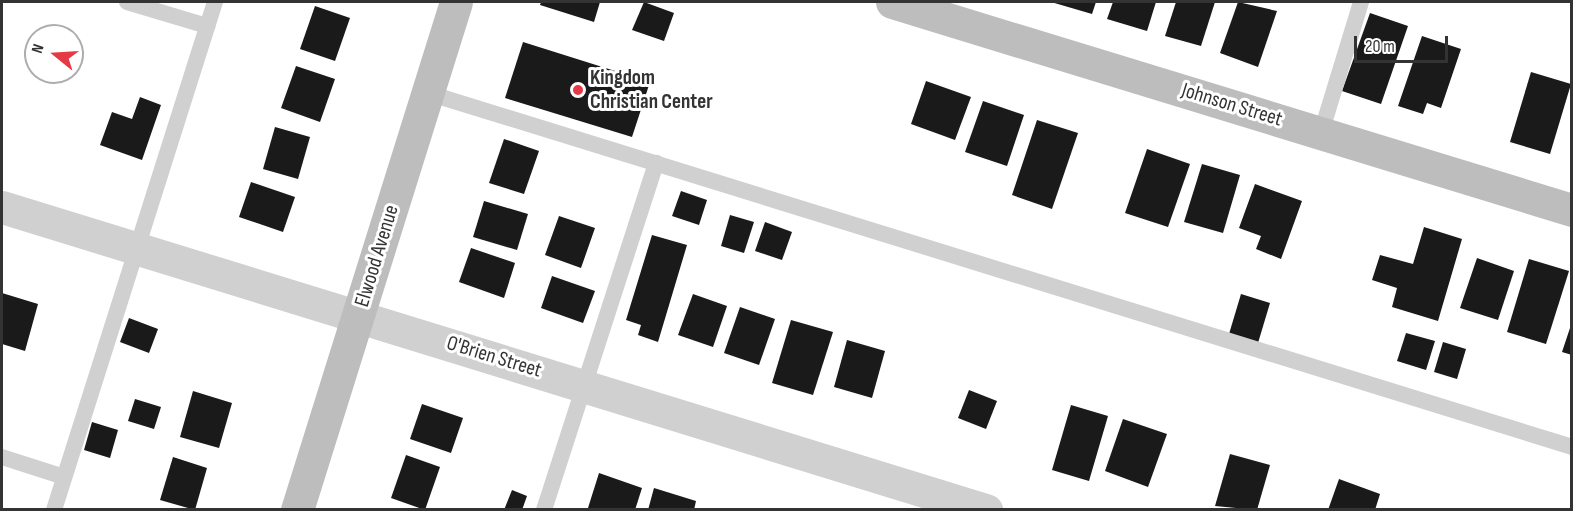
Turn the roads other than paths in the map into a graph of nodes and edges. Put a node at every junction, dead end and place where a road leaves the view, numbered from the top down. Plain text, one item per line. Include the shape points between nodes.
1 (127, 2) edge
2 (215, 2) edge
3 (456, 2) edge
4 (892, 2) edge
5 (1361, 2) edge
6 (207, 26) junction
7 (428, 93) junction
8 (1321, 133) junction
9 (656, 163) junction
10 (2, 207) edge
11 (1572, 210) edge
12 (135, 248) junction
13 (358, 316) junction
14 (583, 383) junction
15 (1572, 447) edge
16 (2, 457) edge
17 (64, 477) junction
18 (54, 510) edge
19 (297, 510) edge
20 (544, 510) edge
21 (986, 510) edge

1 - 6 lane
2 - 6 lane
3 - 7 street, Elwood Avenue
4 - 8 street, Johnson Street
5 - 8 lane
6 - 12 lane
7 - 9 lane
7 - 13 street, Elwood Avenue
8 - 11 street, Johnson Street
9 - 14 lane
9 - 15 lane
10 - 12 street, O'Brien Street
12 - 13 street, O'Brien Street
12 - 17 lane
13 - 14 street, O'Brien Street
13 - 19 street, Elwood Avenue
14 - 20 lane
14 - 21 street, O'Brien Street
16 - 17 lane
17 - 18 lane

